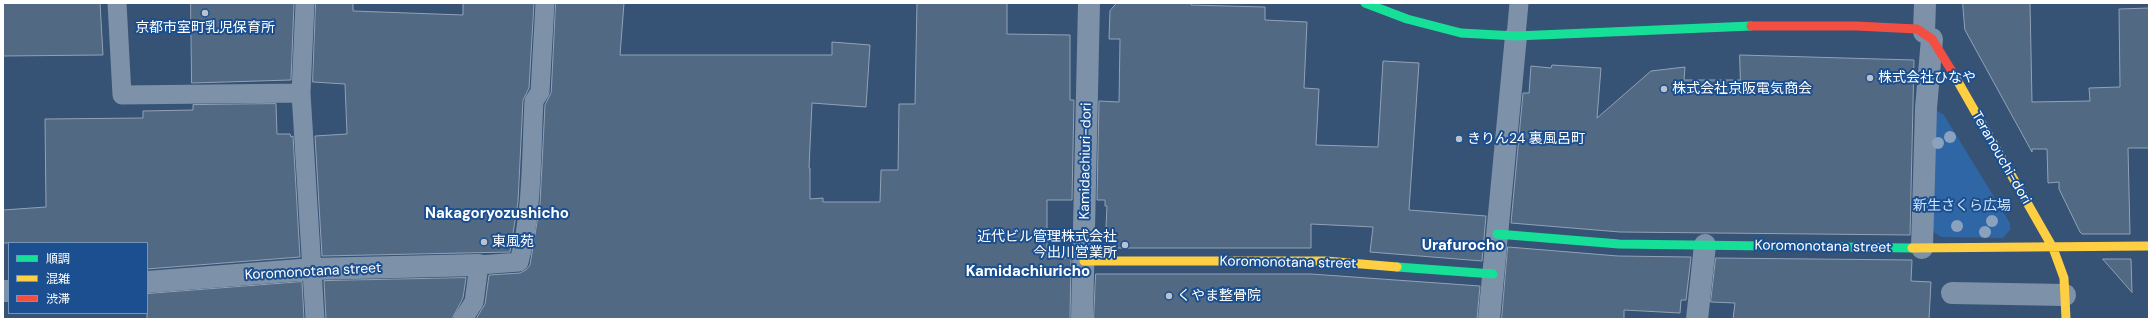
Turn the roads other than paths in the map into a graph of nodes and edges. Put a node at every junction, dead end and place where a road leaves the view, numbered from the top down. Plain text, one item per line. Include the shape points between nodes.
1 (116, 3) edge
2 (305, 3) edge
3 (545, 3) edge
4 (1089, 3) edge
5 (1365, 3) edge
6 (1519, 3) edge
7 (1925, 3) edge
8 (1928, 35) junction
9 (1516, 36) junction
10 (301, 93) junction
11 (1497, 234) junction
12 (1705, 245) junction
13 (2149, 246) edge
14 (1922, 248) junction
15 (2053, 248) junction
16 (1084, 261) junction
17 (479, 265) junction
18 (313, 269) junction
19 (1493, 274) junction
20 (148, 282) edge
21 (1952, 293) dead end
22 (2065, 295) junction
23 (315, 319) edge
24 (463, 319) edge
25 (1082, 319) edge
26 (1489, 319) edge
27 (1697, 319) edge
28 (2066, 319) edge

1 - 10 lane via 122,94
2 - 10 lane
3 - 17 lane via 540,92 534,101 520,262
4 - 16 street, Kamidachiuri-dori
5 - 9 street via 1407,20 1461,33
6 - 9 lane
7 - 8 street
8 - 9 street via 1917,29 1856,26 1737,26
8 - 14 street
8 - 15 street, Teranouchi-dori
9 - 11 street
10 - 18 lane
11 - 12 street, Koromonotana street via 1611,243
11 - 19 street
12 - 14 street, Koromonotana street
12 - 27 street
13 - 15 street, Koromonotana street
14 - 15 street, Koromonotana street
15 - 22 street, Teranouchi-dori via 2064,278
16 - 19 street, Koromonotana street via 1326,261
16 - 25 street, Kamidachiuri-dori
17 - 18 street, Koromonotana street
17 - 24 lane via 474,302
18 - 20 street, Koromonotana street
18 - 23 lane
19 - 26 street
21 - 22 street
22 - 28 street, Teranouchi-dori

